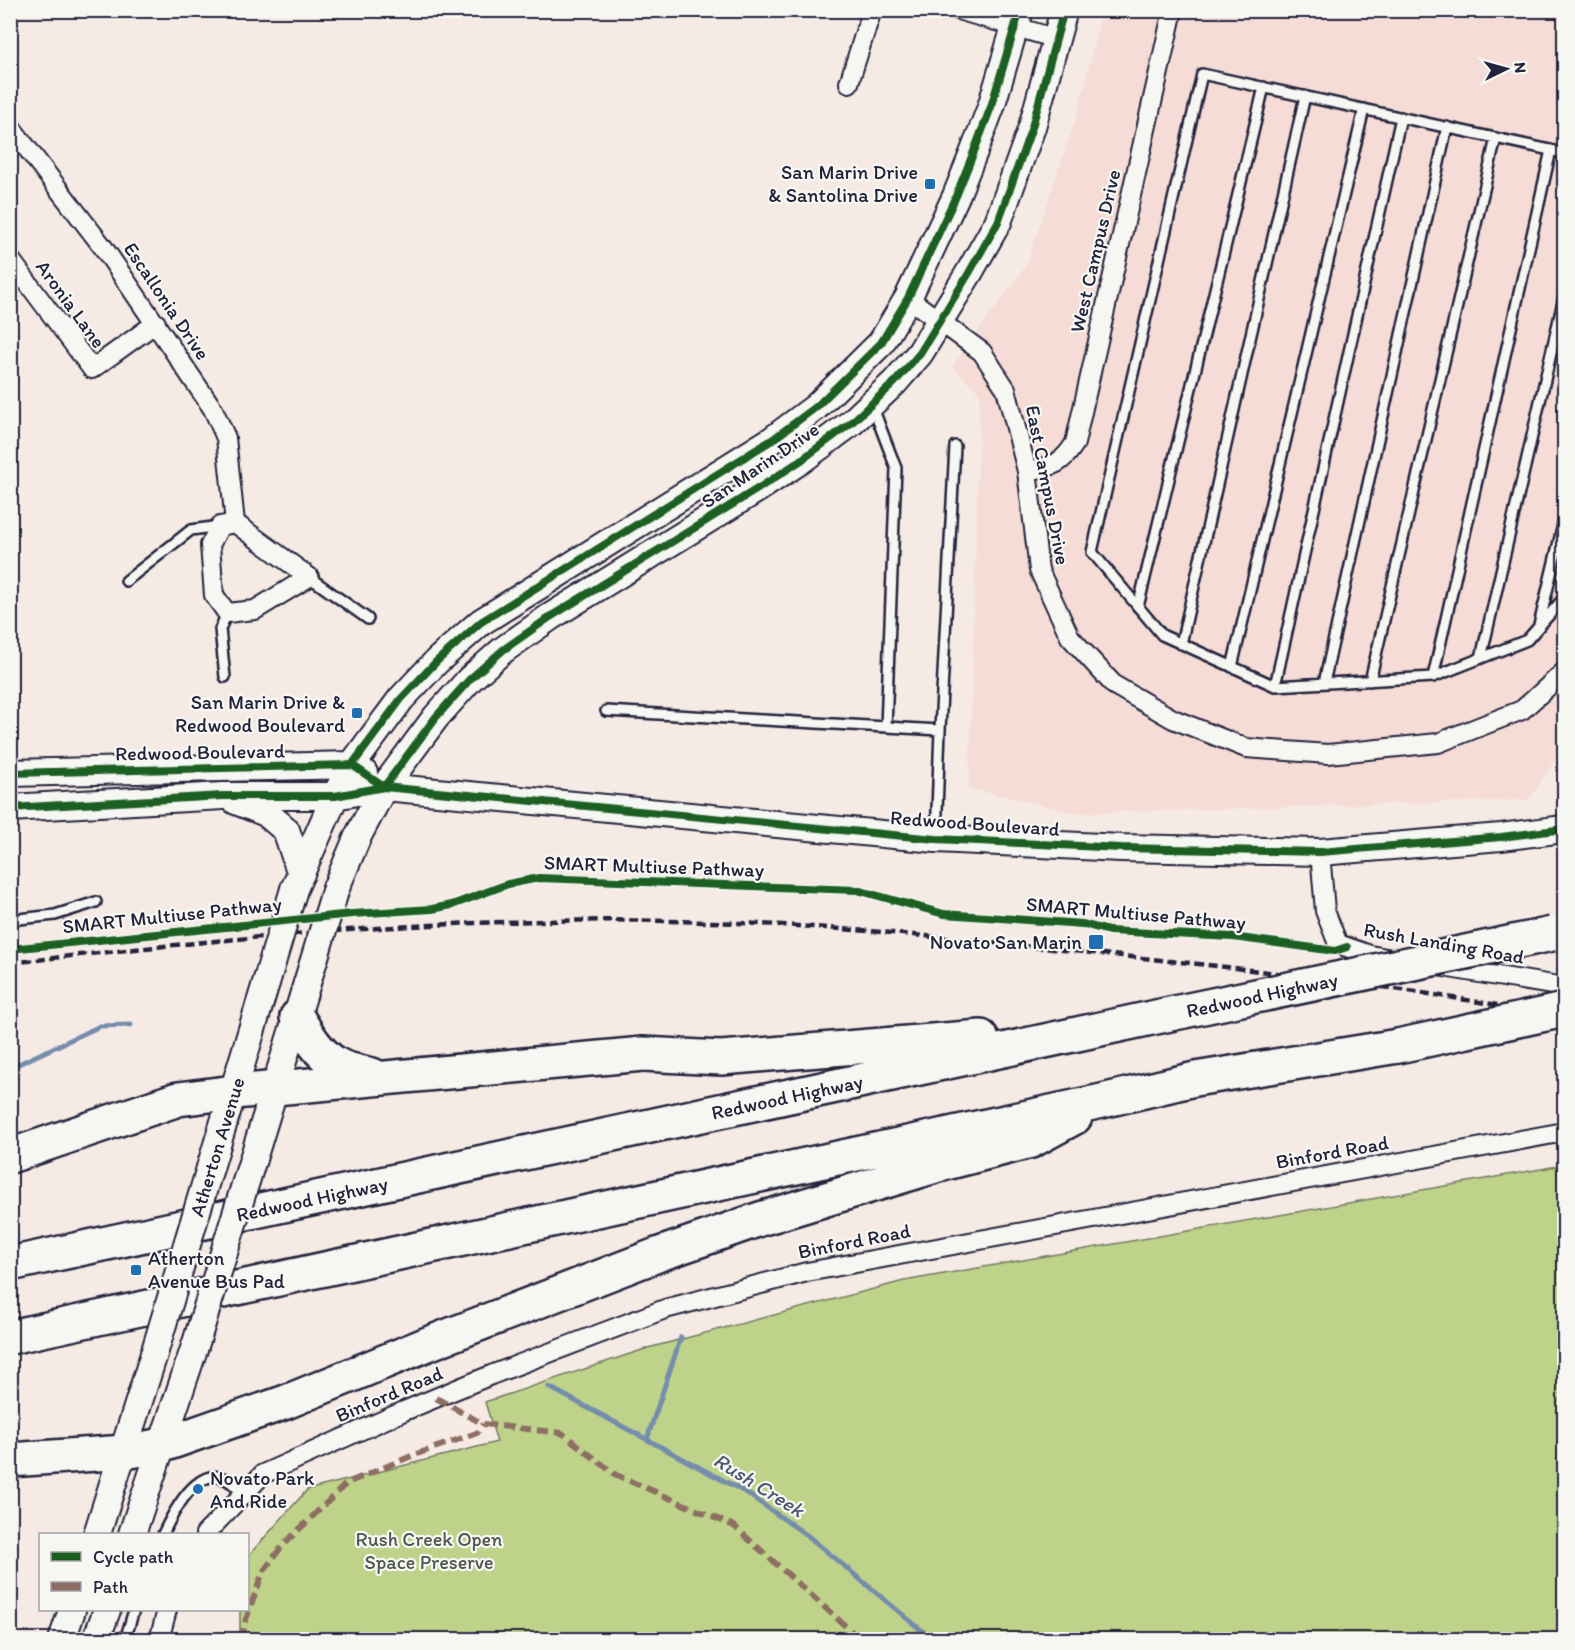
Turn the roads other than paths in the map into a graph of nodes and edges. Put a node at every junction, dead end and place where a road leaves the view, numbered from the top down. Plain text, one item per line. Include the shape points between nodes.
1 (872, 10) edge
2 (958, 10) edge
3 (1064, 10) edge
4 (1173, 10) edge
5 (1018, 19) edge
6 (1057, 39) junction
7 (849, 83) dead end
8 (1263, 87) junction
9 (1305, 96) junction
10 (1364, 109) junction
11 (1401, 117) junction
12 (10, 126) edge
13 (1447, 127) junction
14 (1496, 138) junction
15 (1551, 150) junction
16 (1564, 153) edge
17 (10, 259) edge
18 (1564, 297) edge
19 (908, 298) junction
20 (940, 320) junction
21 (156, 323) junction
22 (872, 403) junction
23 (955, 446) dead end
24 (1027, 471) junction
25 (1564, 520) edge
26 (227, 524) junction
27 (309, 577) junction
28 (126, 581) dead end
29 (1564, 597) edge
30 (1138, 606) junction
31 (227, 613) junction
32 (368, 619) dead end
33 (1539, 627) junction
34 (1181, 644) junction
35 (1481, 658) junction
36 (1232, 667) junction
37 (1564, 672) edge
38 (225, 677) dead end
39 (1433, 677) junction
40 (1370, 681) junction
41 (1324, 683) junction
42 (1275, 686) junction
43 (606, 711) dead end
44 (886, 727) junction
45 (940, 730) junction
46 (352, 765) junction
47 (10, 773) edge
48 (384, 787) junction
49 (223, 796) junction
50 (335, 796) junction
51 (10, 808) edge
52 (1564, 829) edge
53 (936, 839) junction
54 (1320, 852) junction
55 (298, 882) junction
56 (96, 902) dead end
57 (10, 920) edge
58 (1558, 933) edge
59 (1564, 987) edge
60 (1564, 1010) edge
61 (297, 1017) junction
62 (1115, 1026) junction
63 (383, 1077) junction
64 (276, 1089) junction
65 (234, 1092) junction
66 (1102, 1101) junction
67 (1564, 1132) edge
68 (10, 1156) edge
69 (10, 1264) edge
70 (10, 1336) edge
71 (163, 1445) junction
72 (125, 1452) junction
73 (10, 1460) edge
74 (243, 1495) junction
75 (97, 1533) edge
76 (132, 1533) edge
77 (163, 1533) edge
78 (206, 1533) edge
79 (72, 1611) edge
80 (107, 1611) edge
81 (134, 1611) edge
82 (167, 1611) edge
83 (62, 1640) edge
84 (96, 1640) edge
85 (125, 1640) edge
86 (159, 1640) edge

1 - 7 street
2 - 5 street
3 - 6 main road, San Marin Drive
4 - 24 street, West Campus Drive via 1075,443 1067,457 1055,465
5 - 6 street
5 - 19 main road, San Marin Drive via 973,154
6 - 20 main road, San Marin Drive via 1032,127 998,222
8 - 9 lane
8 - 30 lane
8 - 30 lane via 1202,74 1092,552
9 - 10 lane
9 - 34 lane
10 - 11 lane
10 - 36 lane
11 - 13 lane
11 - 42 lane
12 - 21 street, Escallonia Drive
13 - 14 lane
13 - 41 lane
14 - 15 lane
14 - 40 lane
15 - 16 lane
15 - 39 lane
17 - 21 street, Aronia Lane via 92,369
18 - 35 lane
19 - 20 street, East Campus Drive
19 - 46 main road, San Marin Drive via 881,344 816,407 772,440 482,622 401,699
20 - 22 main road, San Marin Drive via 920,353
20 - 24 street, East Campus Drive via 982,352 1006,389
21 - 26 street, Escallonia Drive via 213,409 226,438
22 - 44 lane via 896,468
22 - 48 main road, San Marin Drive via 792,466 503,650 436,717
23 - 45 lane
24 - 37 street, East Campus Drive via 1039,570 1070,637 1114,685 1173,719 1246,748 1328,754 1438,743 1521,710
25 - 33 lane
26 - 27 street
26 - 28 lane via 191,530
26 - 31 street, Escallonia Drive via 210,545 214,595
27 - 31 street via 255,610
27 - 32 lane
29 - 33 lane
30 - 34 lane via 1161,635
31 - 38 lane via 220,629
33 - 35 lane via 1527,640
34 - 36 lane
35 - 39 lane
36 - 42 lane
39 - 40 lane
40 - 41 lane
41 - 42 lane
43 - 44 lane
44 - 45 lane
45 - 53 lane
46 - 47 main road, Redwood Boulevard
46 - 48 main road, Redwood Boulevard
46 - 50 main road, Atherton Avenue
48 - 50 main road, Redwood Boulevard
48 - 53 main road, Redwood Boulevard
48 - 61 main road, Atherton Avenue, bridge via 336,888
49 - 50 main road, Redwood Boulevard
49 - 51 main road, Redwood Boulevard
49 - 55 main road via 266,813 286,830
50 - 55 main road, Atherton Avenue
52 - 54 main road, Redwood Boulevard
53 - 54 main road, Redwood Boulevard
54 - 59 street, Rush Landing Road via 1325,911 1338,944 1370,955
55 - 65 main road, Atherton Avenue, bridge
56 - 57 lane via 55,915
58 - 62 highway, Redwood Highway, bridge
60 - 66 highway, bridge via 1398,1046 1195,1079
61 - 63 highway via 310,1039 335,1064
61 - 64 main road, Atherton Avenue
62 - 63 highway via 721,1058 643,1054
62 - 69 highway, Redwood Highway
63 - 64 highway
64 - 65 highway
64 - 71 main road, Atherton Avenue, bridge
65 - 68 highway via 178,1100
65 - 72 main road, Atherton Avenue, bridge
66 - 70 highway
66 - 71 highway via 1031,1141 750,1222 560,1292 286,1402
67 - 74 street, Binford Road via 807,1272 665,1309 366,1427 263,1474
71 - 72 highway
71 - 76 main road, Atherton Avenue
72 - 73 highway
72 - 75 main road, Atherton Avenue
74 - 77 lane via 232,1481 217,1476 201,1480 187,1492
74 - 78 street, Binford Road
79 - 83 main road
80 - 84 main road
81 - 85 lane
82 - 86 street

